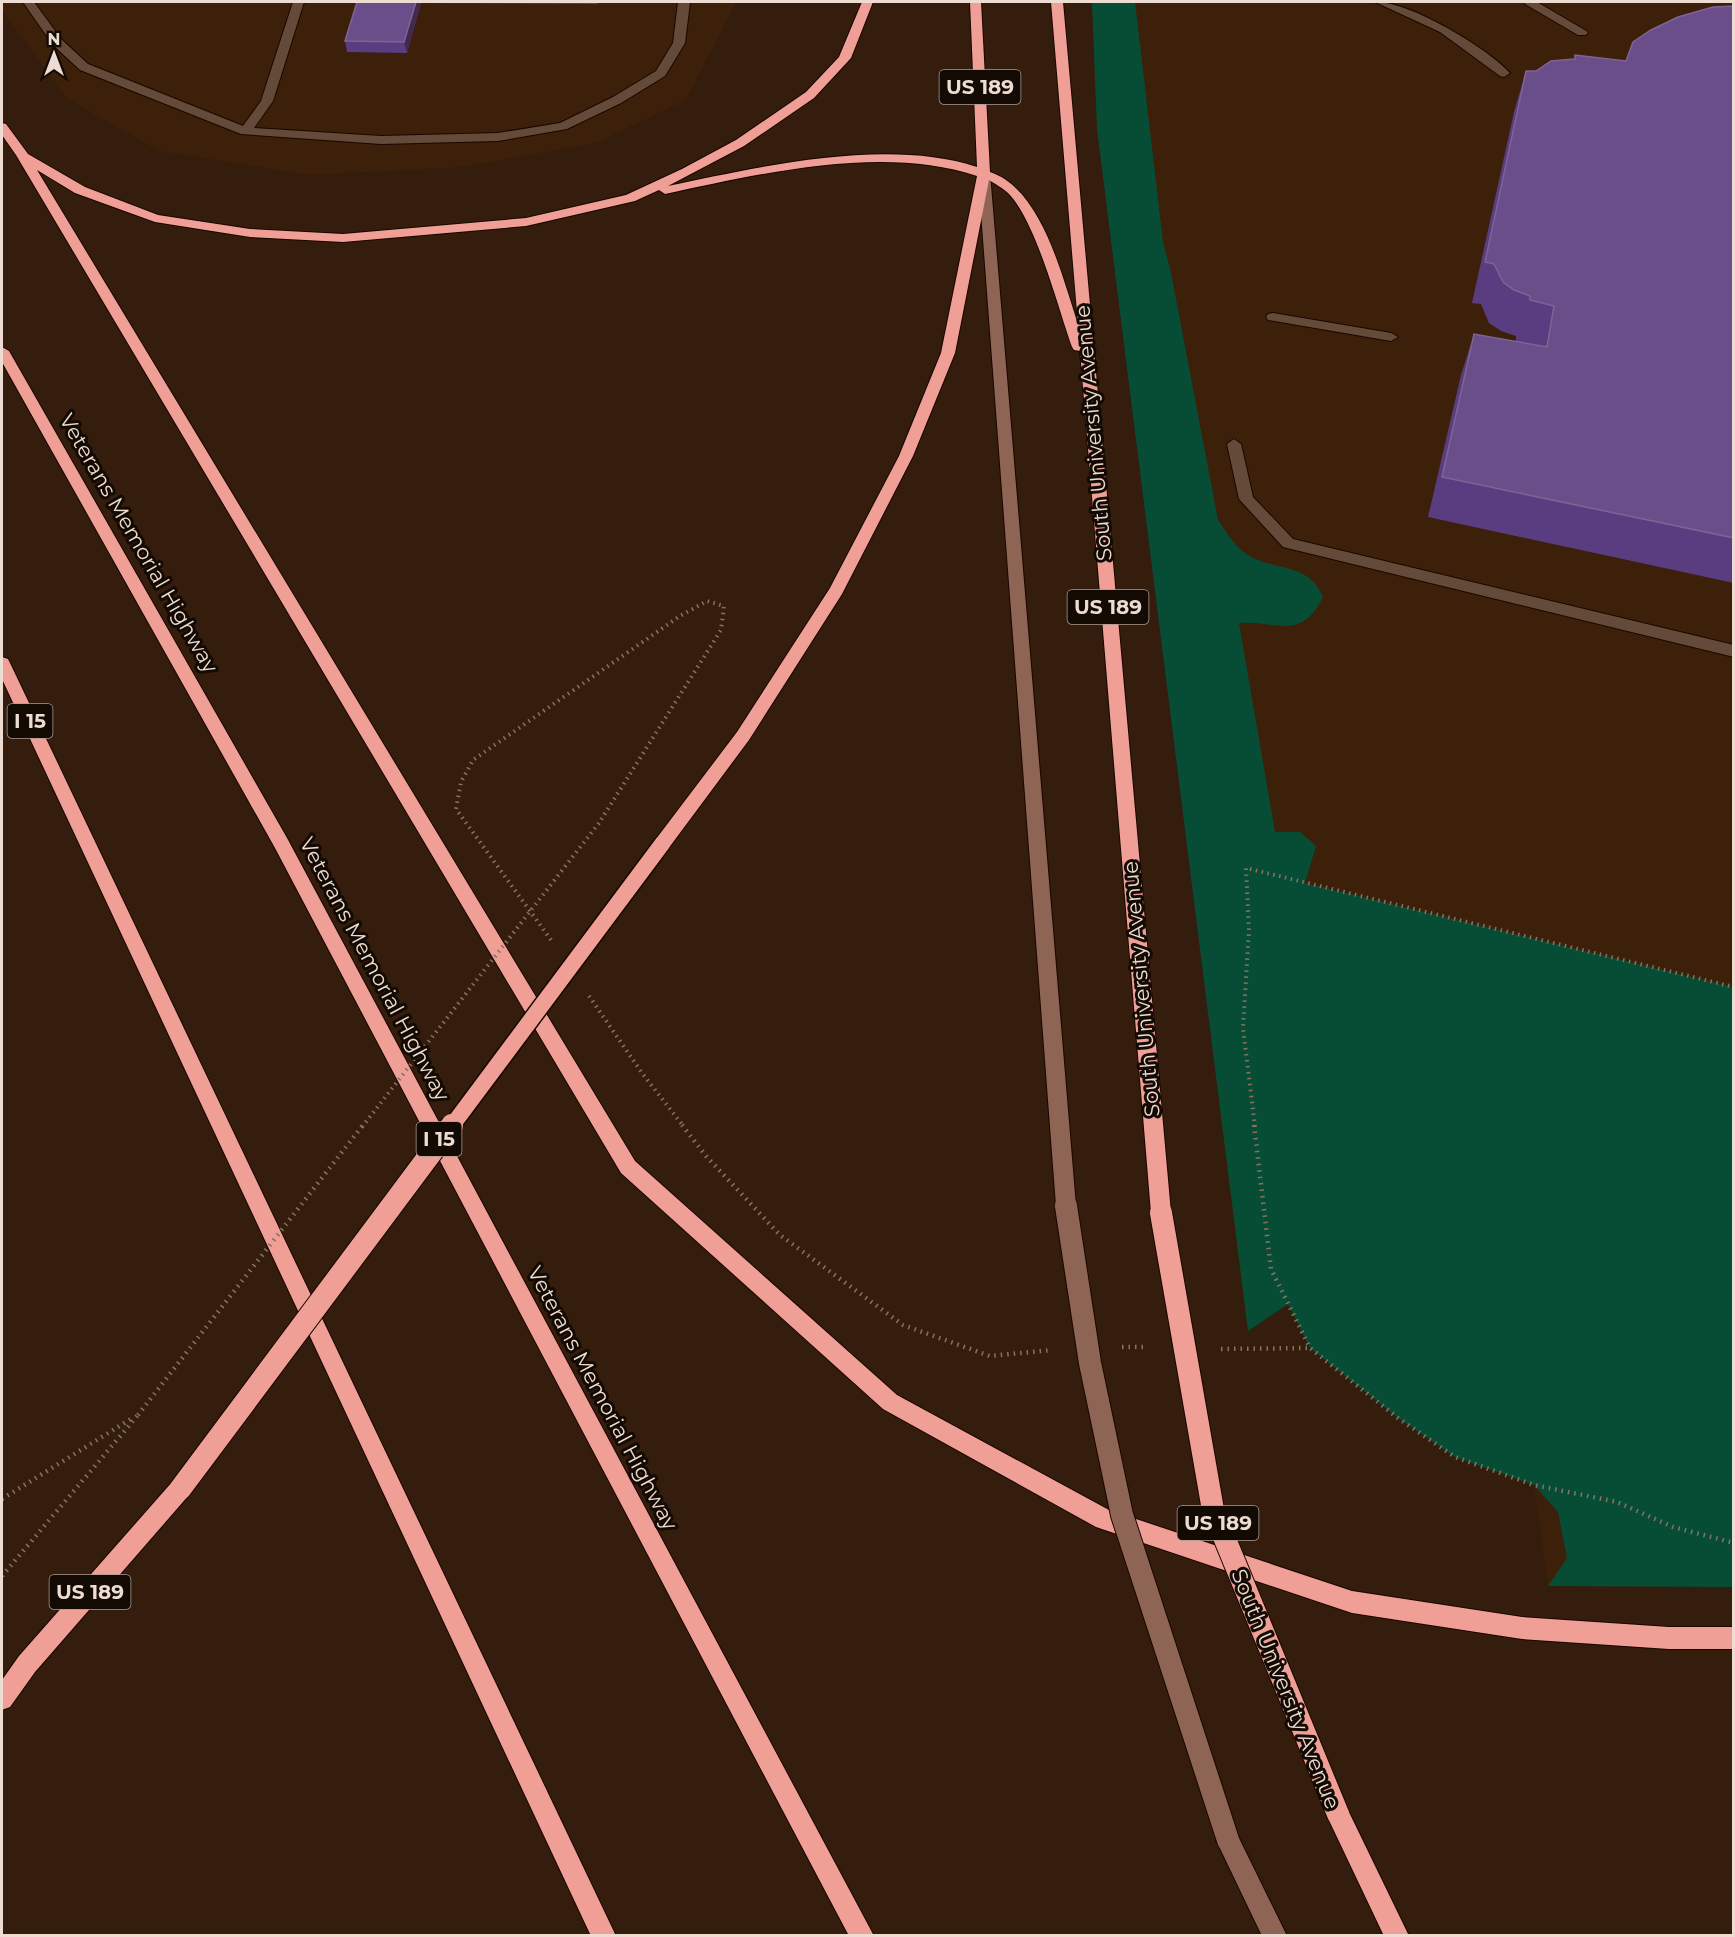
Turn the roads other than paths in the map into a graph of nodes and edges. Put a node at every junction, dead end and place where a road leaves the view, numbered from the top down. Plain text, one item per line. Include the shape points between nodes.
1 (28, 2) edge
2 (299, 2) edge
3 (684, 2) edge
4 (867, 2) edge
5 (976, 2) edge
6 (1056, 2) edge
7 (1381, 2) edge
8 (1529, 2) edge
9 (1582, 32) dead end
10 (1504, 73) dead end
11 (2, 127) edge
12 (245, 131) junction
13 (22, 155) junction
14 (984, 173) junction
15 (630, 198) junction
16 (1273, 317) dead end
17 (1391, 337) dead end
18 (2, 351) edge
19 (1088, 371) junction
20 (1234, 444) dead end
21 (1734, 651) edge
22 (2, 663) edge
23 (1734, 1638) edge
24 (2, 1700) edge
25 (604, 1935) edge
26 (862, 1935) edge
27 (1275, 1935) edge
28 (1397, 1935) edge

1 - 12 lane via 57,42 84,67
2 - 12 lane via 267,101
3 - 12 lane via 679,42 661,74 563,126 498,138 392,140
4 - 15 highway via 845,58 810,95 740,143
5 - 14 highway, US 189
6 - 19 highway, South University Avenue / US 189
7 - 10 lane via 1444,29
8 - 9 lane
11 - 13 highway
13 - 15 highway via 80,190 155,218 250,233 343,238 514,223
13 - 23 highway via 628,1167 890,1402 1104,1519 1352,1602 1522,1628 1669,1638
14 - 15 highway via 929,162 837,161 754,171
14 - 19 highway via 1011,189 1031,216
14 - 24 highway, US 189, bridge via 948,352 906,456 837,590 743,736 182,1488 27,1664
14 - 27 main road, bridge via 1066,1206 1090,1363 1122,1515 1228,1840
16 - 17 lane
18 - 26 highway, Veterans Memorial Highway / I 15 via 287,854
19 - 28 highway, South University Avenue / US 189, bridge via 1161,1213 1213,1510 1338,1814
20 - 21 lane via 1246,499 1288,543
22 - 25 highway, I 15

